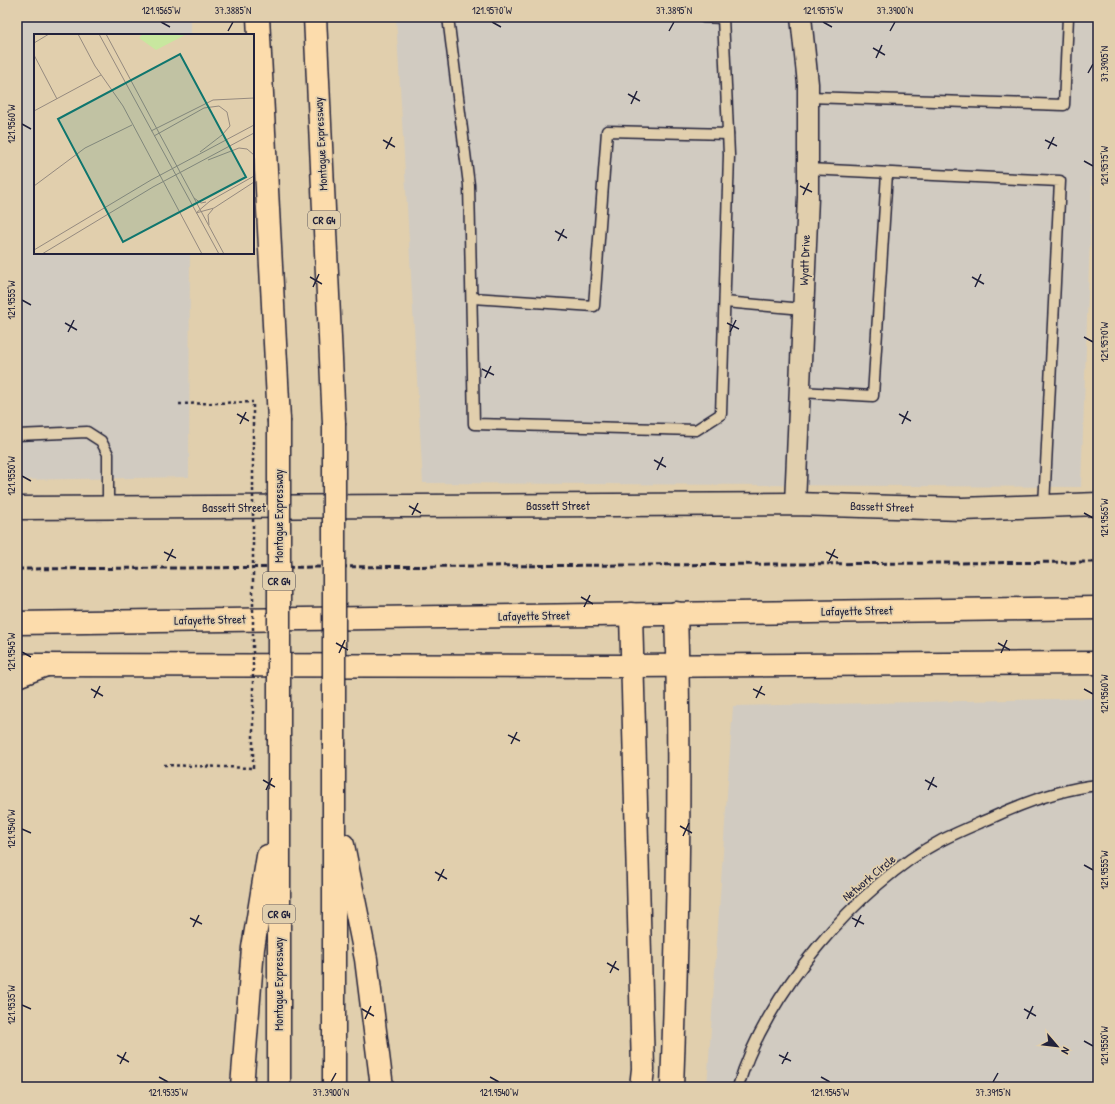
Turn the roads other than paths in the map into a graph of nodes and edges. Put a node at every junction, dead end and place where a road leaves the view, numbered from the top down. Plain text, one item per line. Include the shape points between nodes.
1 (258, 17) edge
2 (315, 17) edge
3 (448, 17) edge
4 (703, 17) edge
5 (723, 17) edge
6 (801, 17) edge
7 (1068, 17) edge
8 (808, 97) junction
9 (728, 134) junction
10 (808, 169) junction
11 (887, 173) junction
12 (473, 298) junction
13 (725, 302) junction
14 (803, 309) junction
15 (800, 392) junction
16 (17, 435) edge
17 (795, 504) junction
18 (1098, 504) edge
19 (1044, 506) junction
20 (17, 508) edge
21 (108, 508) junction
22 (1098, 608) edge
23 (676, 613) junction
24 (631, 614) junction
25 (17, 623) edge
26 (1098, 663) edge
27 (46, 665) junction
28 (17, 666) edge
29 (633, 666) junction
30 (678, 666) junction
31 (17, 676) edge
32 (1098, 785) edge
33 (279, 795) junction
34 (334, 799) junction
35 (242, 1087) edge
36 (279, 1087) edge
37 (334, 1087) edge
38 (382, 1087) edge
39 (641, 1087) edge
40 (672, 1087) edge
41 (738, 1087) edge

1 - 33 main road, Montague Expressway / CR G4, bridge via 279,420
2 - 34 main road, Montague Expressway / CR G4, bridge via 334,423
3 - 12 lane via 469,185
4 - 5 lane
5 - 9 lane
6 - 8 street, Wyatt Drive
7 - 8 lane via 1064,105
8 - 10 street, Wyatt Drive
9 - 12 lane via 607,131 594,306
9 - 13 lane
10 - 11 lane
10 - 14 street, Wyatt Drive
11 - 15 lane via 874,396
11 - 19 lane via 1060,181
12 - 13 lane via 474,424 696,430 721,414
13 - 14 lane
14 - 15 street, Wyatt Drive
15 - 17 street, Wyatt Drive
16 - 21 lane via 87,432 101,441 108,454
17 - 19 street, Bassett Street via 962,509
17 - 21 street, Bassett Street
18 - 19 street, Bassett Street
20 - 21 street, Bassett Street
22 - 23 main road, Lafayette Street
23 - 24 main road, Lafayette Street
23 - 30 main road
24 - 25 main road, Lafayette Street
24 - 29 main road
26 - 30 main road
27 - 28 main road
27 - 29 main road
27 - 31 main road
29 - 30 main road
29 - 39 main road via 643,1069
30 - 40 main road via 677,952
32 - 41 lane, Network Circle via 1026,802 941,840 897,870 856,905 823,940 793,979 745,1064
33 - 35 main road via 253,948
33 - 36 main road, Montague Expressway / CR G4
34 - 37 main road, Montague Expressway / CR G4
34 - 38 main road via 366,959

